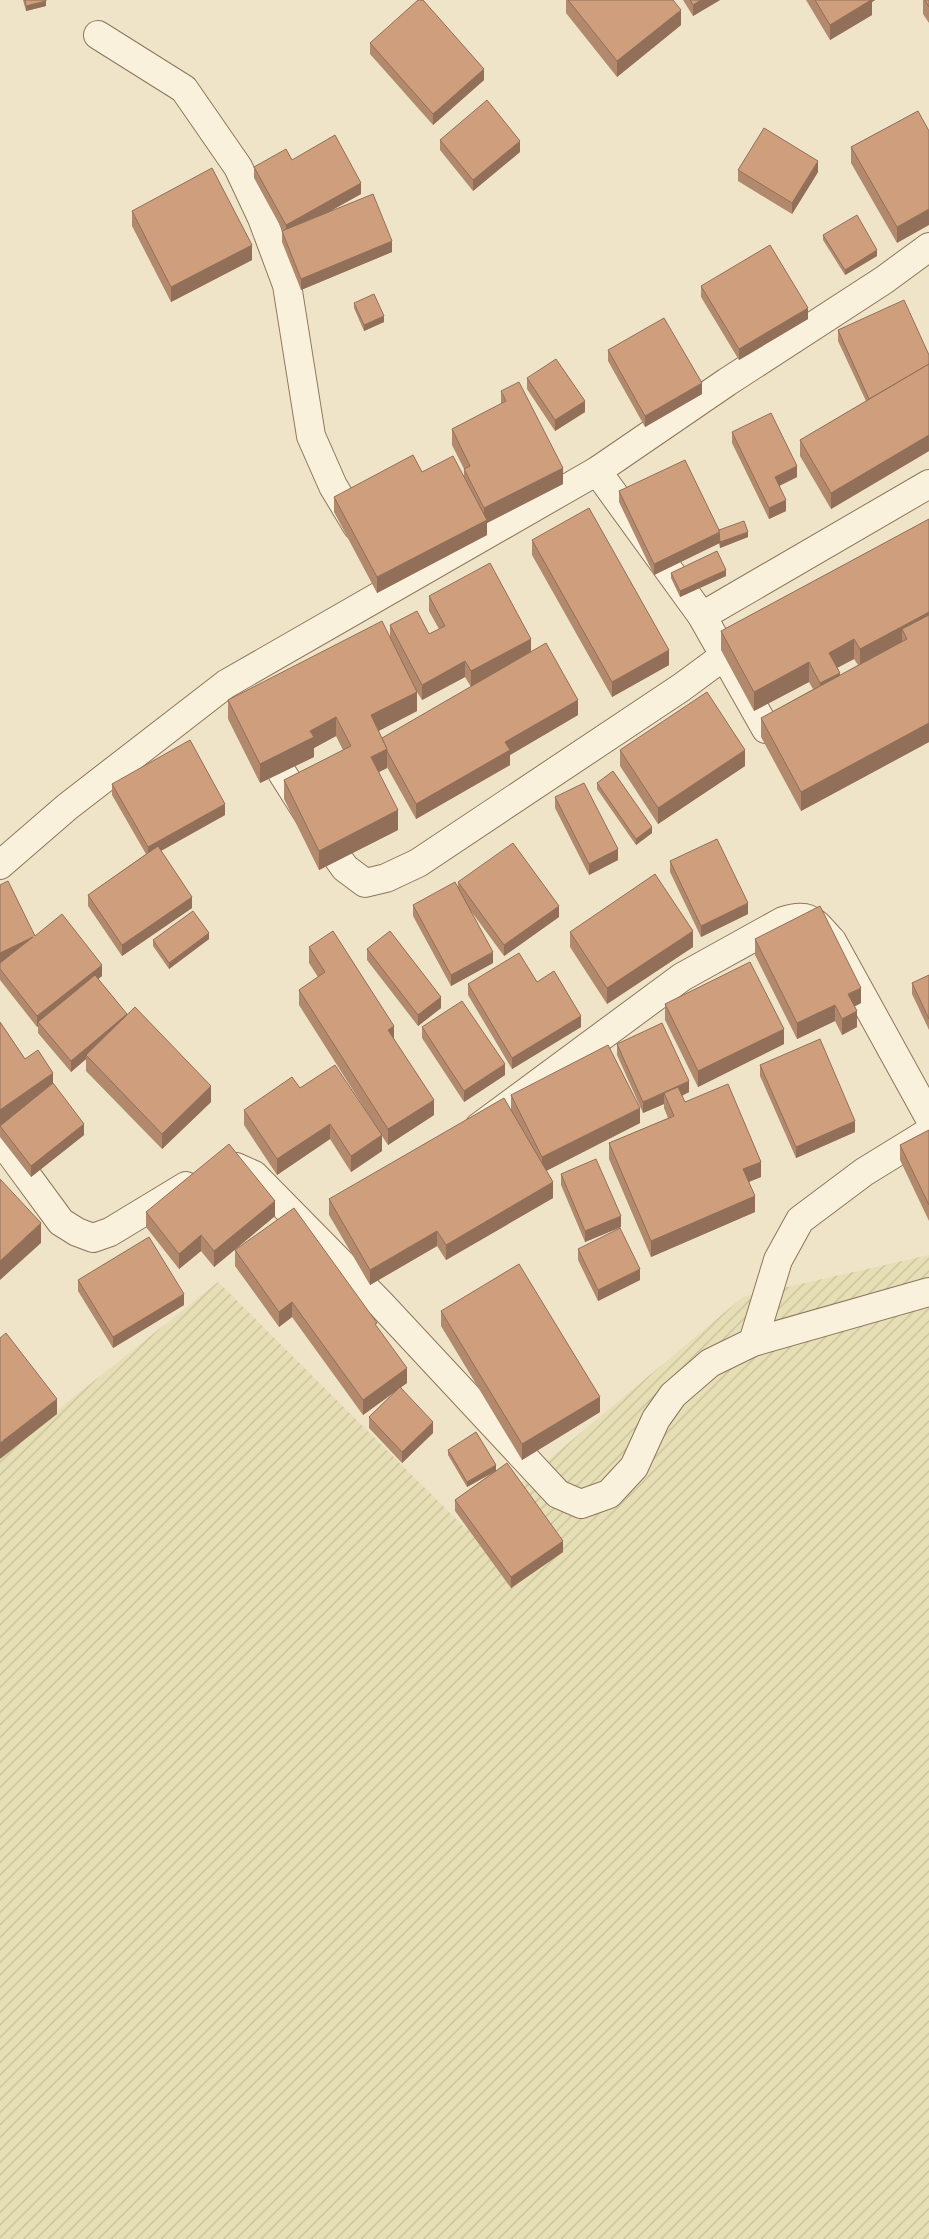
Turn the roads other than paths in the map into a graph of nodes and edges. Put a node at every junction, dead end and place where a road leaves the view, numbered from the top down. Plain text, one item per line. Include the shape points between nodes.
1 (98, 35) dead end
2 (929, 247) edge
3 (597, 471) junction
4 (929, 484) edge
5 (393, 589) junction
6 (702, 616) junction
7 (724, 656) junction
8 (237, 701) junction
9 (766, 729) edge
10 (0, 865) edge
11 (929, 1117) edge
12 (929, 1132) edge
13 (0, 1139) edge
14 (458, 1143) edge
15 (345, 1226) edge
16 (321, 1244) junction
17 (929, 1292) edge
18 (753, 1342) junction

1 - 5 street via 184,89 238,167 262,218 287,285 311,436 333,486
2 - 3 street
3 - 5 street
3 - 6 street
4 - 6 street
5 - 8 street
6 - 7 street
7 - 8 street via 418,863 386,878 365,883 345,868 322,836
7 - 9 street
8 - 10 street via 67,807
11 - 14 street via 832,941 812,919 799,916 783,921 682,977
12 - 18 street via 864,1172 800,1220 778,1260
13 - 16 street via 61,1222 93,1238 110,1232 204,1175 236,1167 254,1175
15 - 16 street
16 - 18 street via 558,1494 581,1504 609,1494 634,1467 656,1419 673,1395 710,1363
17 - 18 street

